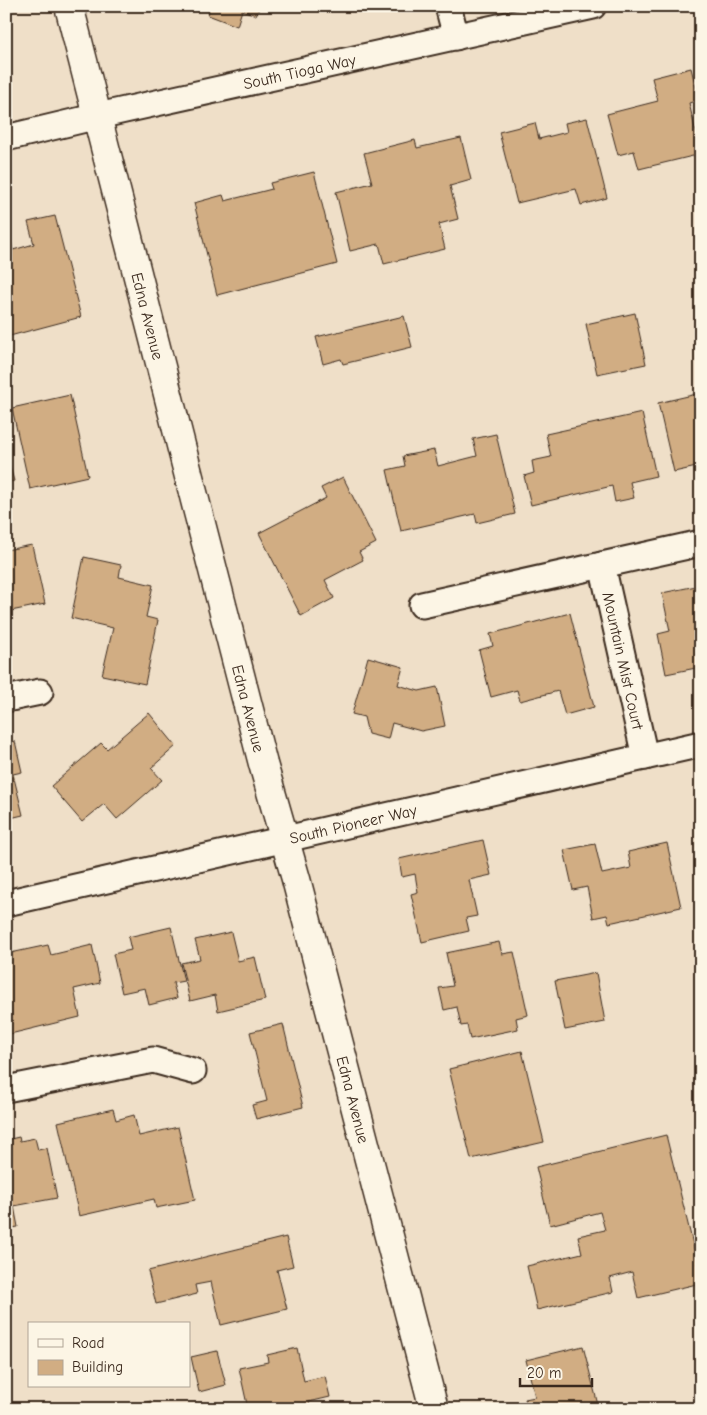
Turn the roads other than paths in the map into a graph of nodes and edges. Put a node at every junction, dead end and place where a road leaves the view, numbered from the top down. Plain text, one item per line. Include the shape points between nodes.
1 (69, 6) edge
2 (448, 6) edge
3 (593, 6) edge
4 (456, 37) junction
5 (98, 116) junction
6 (6, 138) edge
7 (701, 543) edge
8 (602, 564) junction
9 (422, 605) dead end
10 (40, 692) dead end
11 (6, 699) edge
12 (701, 744) edge
13 (645, 757) junction
14 (285, 839) junction
15 (6, 903) edge
16 (193, 1071) dead end
17 (6, 1089) edge
18 (434, 1409) edge

1 - 5 street, Edna Avenue
2 - 4 street
3 - 4 street, South Tioga Way
4 - 5 street, South Tioga Way
5 - 6 street, South Tioga Way
5 - 14 street, Edna Avenue via 200,522
7 - 8 street
8 - 9 street
8 - 13 street, Mountain Mist Court
10 - 11 street
12 - 13 street, South Pioneer Way
13 - 14 street, South Pioneer Way
14 - 15 street, South Pioneer Way
14 - 18 street, Edna Avenue
16 - 17 street via 153,1060

